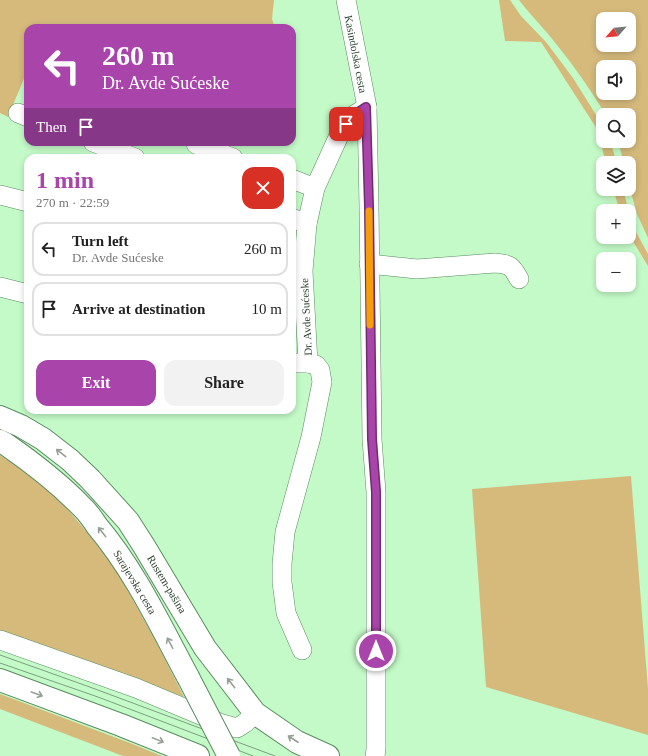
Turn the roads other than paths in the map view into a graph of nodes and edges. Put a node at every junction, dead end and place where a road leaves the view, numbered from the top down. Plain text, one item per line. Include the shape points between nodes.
1 (346, 0) edge
2 (366, 107) junction
3 (104, 146) edge
4 (201, 146) edge
5 (124, 154) edge
6 (223, 154) edge
7 (296, 181) edge
8 (315, 188) junction
9 (0, 195) edge
10 (24, 201) edge
11 (300, 221) edge
12 (369, 264) junction
13 (298, 270) edge
14 (519, 279) dead end
15 (0, 287) edge
16 (24, 293) edge
17 (300, 363) edge
18 (0, 417) edge
19 (0, 441) edge
20 (0, 640) edge
21 (302, 650) dead end
22 (0, 680) edge
23 (255, 713) junction
24 (198, 756) edge
25 (229, 756) edge
26 (328, 756) edge
27 (375, 756) edge

1 - 2 street, Kasindolska cesta
2 - 8 street, Dr. Avde Sućeske via 351,117 341,131
2 - 12 street, Kasindolska cesta
3 - 5 street
4 - 6 street
7 - 8 street
8 - 11 street, Dr. Avde Sućeske
9 - 10 street
11 - 13 street, Dr. Avde Sućeske
12 - 14 street via 417,269 506,264 514,270
12 - 27 street, Kasindolska cesta via 372,439 376,492
13 - 17 street, Dr. Avde Sućeske
15 - 16 street
17 - 21 street, Dr. Avde Sućeske via 316,364 322,382 311,437 285,532 282,564 286,614
23 -> 18 main road, Rustem-pašina via 205,648 128,521 90,478 70,460 43,439
25 -> 19 main road, Sarajevska cesta, bridge via 140,587 112,543 57,483
20 - 23 street via 136,688 222,724 236,728
22 -> 24 main road
26 -> 23 main road, Rustem-pašina via 297,742

